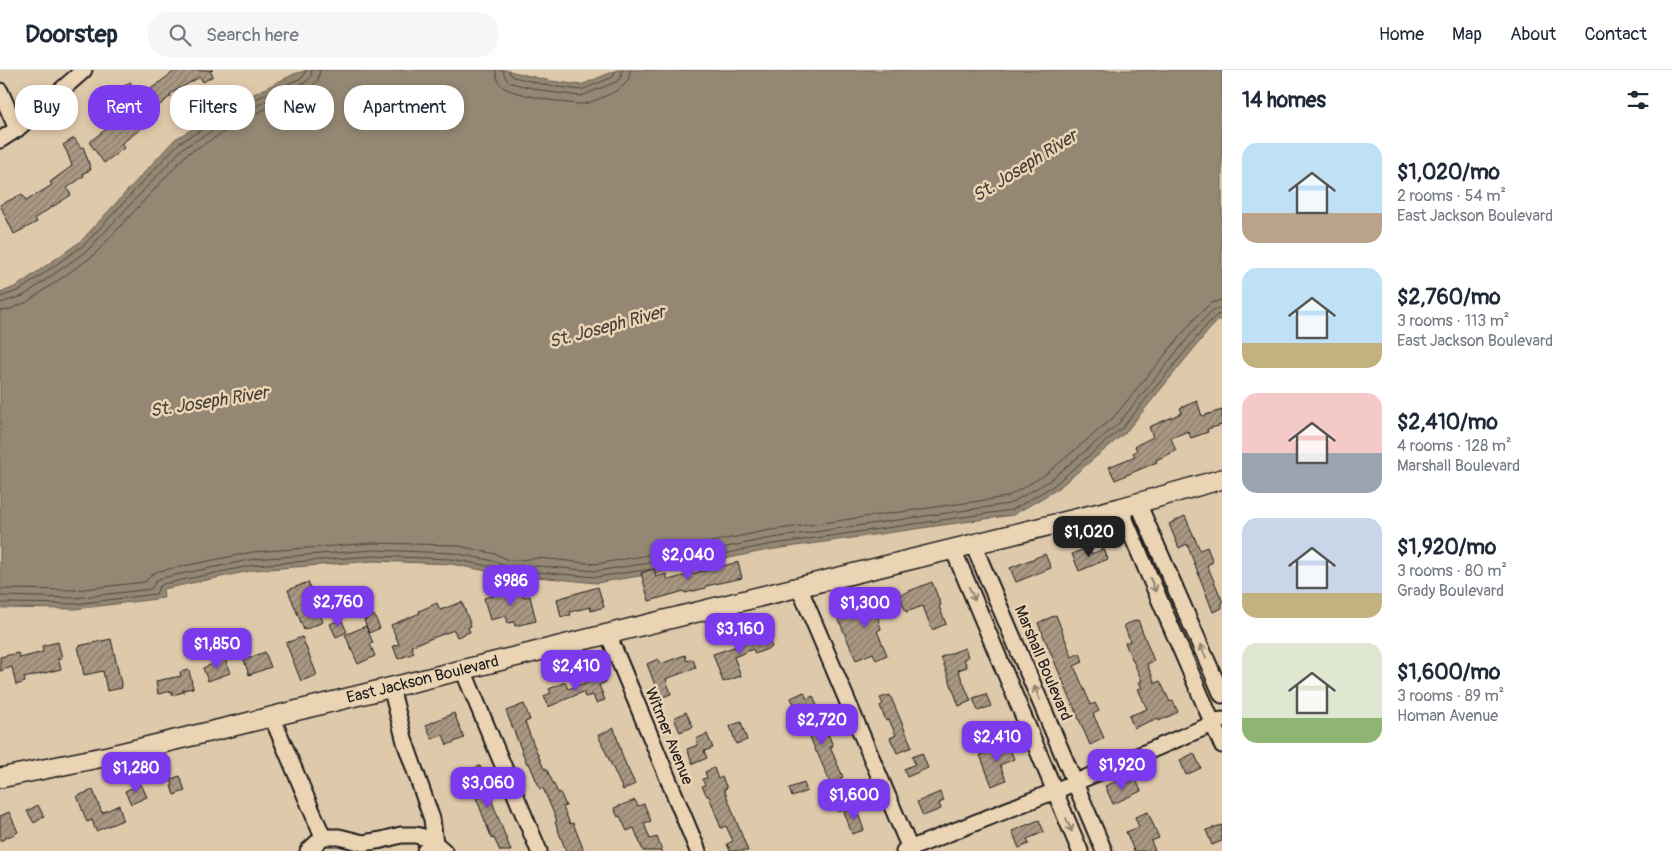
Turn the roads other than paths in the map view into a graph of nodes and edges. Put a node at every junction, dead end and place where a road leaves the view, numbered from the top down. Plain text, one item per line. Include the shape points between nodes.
1 (84, 70) edge
2 (67, 85) edge
3 (0, 91) edge
4 (15, 127) edge
5 (15, 130) edge
6 (0, 140) edge
7 (1222, 478) edge
8 (1138, 503) junction
9 (1120, 508) junction
10 (973, 544) junction
11 (953, 550) junction
12 (799, 587) junction
13 (608, 634) junction
14 (462, 670) junction
15 (391, 687) junction
16 (1222, 696) edge
17 (272, 717) junction
18 (1218, 722) edge
19 (1222, 744) edge
20 (0, 778) edge
21 (1075, 782) junction
22 (1055, 790) junction
23 (322, 837) junction
24 (366, 847) edge
25 (434, 849) edge
26 (908, 850) edge
27 (308, 851) edge
28 (539, 851) edge
29 (698, 851) edge
30 (1080, 851) edge
31 (1104, 851) edge

1 - 2 street
3 - 4 street
5 - 6 street
7 - 8 main road, East Jackson Boulevard
8 - 9 main road, East Jackson Boulevard
16 -> 8 street
9 - 10 main road, East Jackson Boulevard
9 -> 18 street
10 - 11 main road, East Jackson Boulevard
21 -> 10 street, Marshall Boulevard
11 - 12 main road, East Jackson Boulevard
11 -> 22 street
12 - 13 main road, East Jackson Boulevard
12 - 26 street
13 - 14 main road, East Jackson Boulevard
13 - 29 street, Witmer Avenue
14 - 15 main road, East Jackson Boulevard
14 - 28 street
15 - 17 main road, East Jackson Boulevard
15 - 25 street via 405,742 432,819
17 - 20 main road, East Jackson Boulevard
17 - 23 street
18 - 19 street
18 - 21 street
21 - 22 street
21 - 31 street, Marshall Boulevard
22 - 26 street
22 -> 30 street
23 - 24 street via 339,837
23 - 27 street
24 - 25 street via 401,835 416,835 430,839

